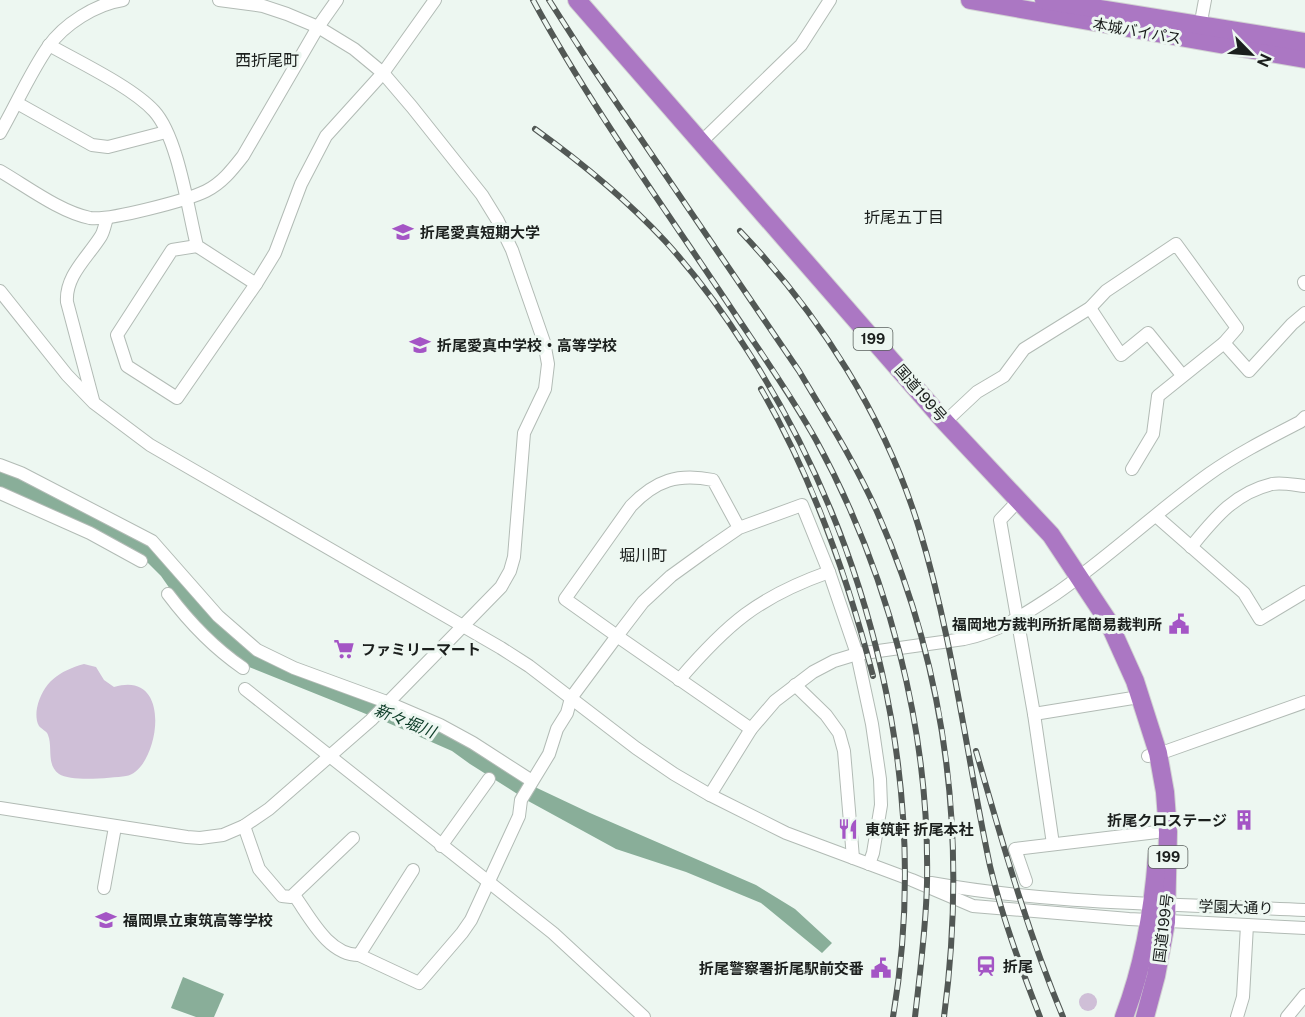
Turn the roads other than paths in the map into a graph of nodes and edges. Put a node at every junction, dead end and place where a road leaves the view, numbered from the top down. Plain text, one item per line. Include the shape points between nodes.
1 (123, 0) edge
2 (219, 0) edge
3 (337, 0) edge
4 (435, 0) edge
5 (577, 0) edge
6 (830, 0) edge
7 (970, 0) edge
8 (1044, 0) edge
9 (1205, 0) edge
10 (264, 3) edge
11 (318, 27) junction
12 (1199, 33) junction
13 (1305, 42) edge
14 (49, 45) junction
15 (1305, 59) edge
16 (383, 73) junction
17 (17, 103) junction
18 (166, 132) junction
19 (0, 133) edge
20 (701, 142) junction
21 (0, 171) edge
22 (186, 198) junction
23 (107, 218) junction
24 (197, 246) junction
25 (256, 284) junction
26 (0, 291) edge
27 (1090, 308) junction
28 (1305, 313) edge
29 (1224, 342) junction
30 (1182, 375) junction
31 (94, 403) junction
32 (1303, 420) edge
33 (945, 422) junction
34 (0, 465) edge
35 (1132, 469) dead end
36 (1305, 486) edge
37 (0, 493) edge
38 (1019, 500) junction
39 (1156, 516) junction
40 (739, 528) junction
41 (1191, 547) junction
42 (141, 561) dead end
43 (829, 572) junction
44 (1080, 577) junction
45 (1305, 592) edge
46 (168, 594) dead end
47 (1017, 620) junction
48 (464, 626) junction
49 (617, 636) junction
50 (857, 654) junction
51 (243, 668) dead end
52 (679, 680) junction
53 (795, 685) junction
54 (244, 689) dead end
55 (571, 698) junction
56 (1139, 698) junction
57 (1305, 702) edge
58 (387, 704) junction
59 (1034, 714) junction
60 (751, 729) junction
61 (1153, 754) junction
62 (330, 758) junction
63 (489, 779) dead end
64 (531, 783) junction
65 (710, 795) junction
66 (0, 808) edge
67 (115, 826) junction
68 (244, 826) junction
69 (1157, 832) junction
70 (353, 838) dead end
71 (1053, 844) junction
72 (441, 846) junction
73 (853, 858) junction
74 (869, 864) junction
75 (413, 870) dead end
76 (912, 880) junction
77 (1026, 881) dead end
78 (489, 882) junction
79 (104, 888) dead end
80 (294, 895) junction
81 (1305, 910) edge
82 (1158, 912) junction
83 (1247, 925) junction
84 (1305, 928) edge
85 (359, 955) junction
86 (1305, 994) edge
87 (644, 1017) edge
88 (1124, 1017) edge
89 (1145, 1017) edge
90 (1237, 1017) edge
91 (1287, 1017) edge

1 - 14 street via 82,17
2 - 10 street
3 - 11 street
4 - 16 street
5 - 20 highway, 国道199号 / 199
6 - 20 street via 801,45
7 - 12 highway, 本城バイパス
8 - 12 highway, 本城バイパス
9 - 12 street
10 - 11 street
11 - 16 street
11 - 22 street via 229,175
12 - 13 highway, 本城バイパス
12 - 15 highway, 本城バイパス
14 - 17 street
14 - 18 street via 138,97 155,112
16 - 25 street via 326,136 301,184 275,252
16 - 48 street via 482,195 498,221 512,250 547,353 545,389 524,433 510,571 501,587
17 - 18 street via 99,147
17 - 19 street
18 - 22 street
20 - 33 highway, 国道199号 / 199
21 - 23 street via 67,210 90,218
22 - 23 street
22 - 24 street
23 - 31 street via 102,234 70,280 66,293
24 - 25 street
24 - 25 street via 171,250 117,335 127,366 135,372 177,398
26 - 31 street
27 - 29 street via 1106,291 1176,244 1237,328
27 - 30 street via 1121,355 1148,333
27 - 33 street via 1024,349 1004,376 977,392
28 - 29 street via 1249,371
29 - 30 street
30 - 35 street via 1158,396 1153,434
31 - 48 street via 150,445
32 - 39 street via 1208,475
33 - 38 highway, 国道199号 / 199
34 - 58 street via 152,542 218,616 257,650
36 - 41 street via 1274,483 1245,494 1224,508
37 - 42 street via 90,533
38 - 44 highway, 国道199号 / 199 via 1051,535
38 - 47 street via 1000,520
39 - 41 street
39 - 44 street
40 - 43 street via 802,505
40 - 49 street via 671,576 643,602
40 - 49 street via 713,480 679,478 641,495 565,599
41 - 45 street via 1244,593 1260,619
43 - 50 street
43 - 52 street via 770,597 741,616
44 - 47 street
44 - 56 highway, 国道199号 / 199 via 1108,621
46 - 51 street via 184,615
47 - 50 street via 980,636
47 - 59 street
48 - 55 street via 529,666
48 - 58 street
49 - 52 street
49 - 55 street
50 - 53 street via 834,661
50 - 74 street via 880,779 881,805
52 - 60 street
53 - 60 street
53 - 73 street via 839,733
54 - 62 street
55 - 64 street via 549,754
55 - 65 street via 636,748
56 - 59 street
56 - 61 highway, 国道199号 / 199
57 - 61 street
58 - 62 street
58 - 64 street via 452,730
59 - 71 street
60 - 65 street
61 - 69 highway, 国道199号 / 199
61 - 82 highway, 国道199号 / 199 via 1165,792 1168,832
62 - 68 street
62 - 72 street
63 - 72 street
64 - 78 street
65 - 73 street via 786,832
66 - 67 street
67 - 68 street via 200,838 223,835
67 - 79 street
68 - 80 street via 259,869 282,896
69 - 71 street
69 - 82 highway, 国道199号 / 199
70 - 80 street
71 - 77 street via 1015,849
72 - 78 street
73 - 74 street
74 - 76 street
75 - 85 street
76 - 82 street
76 - 82 street via 972,906
78 - 85 street via 462,933 419,983
78 - 87 street via 556,935
80 - 85 street via 326,939 350,955
81 - 82 street, 学園大通り
82 - 83 street
82 - 88 highway, 国道199号 / 199
82 - 89 highway, 国道199号 / 199 via 1156,976
83 - 84 street
83 - 90 street via 1243,997
86 - 91 street

